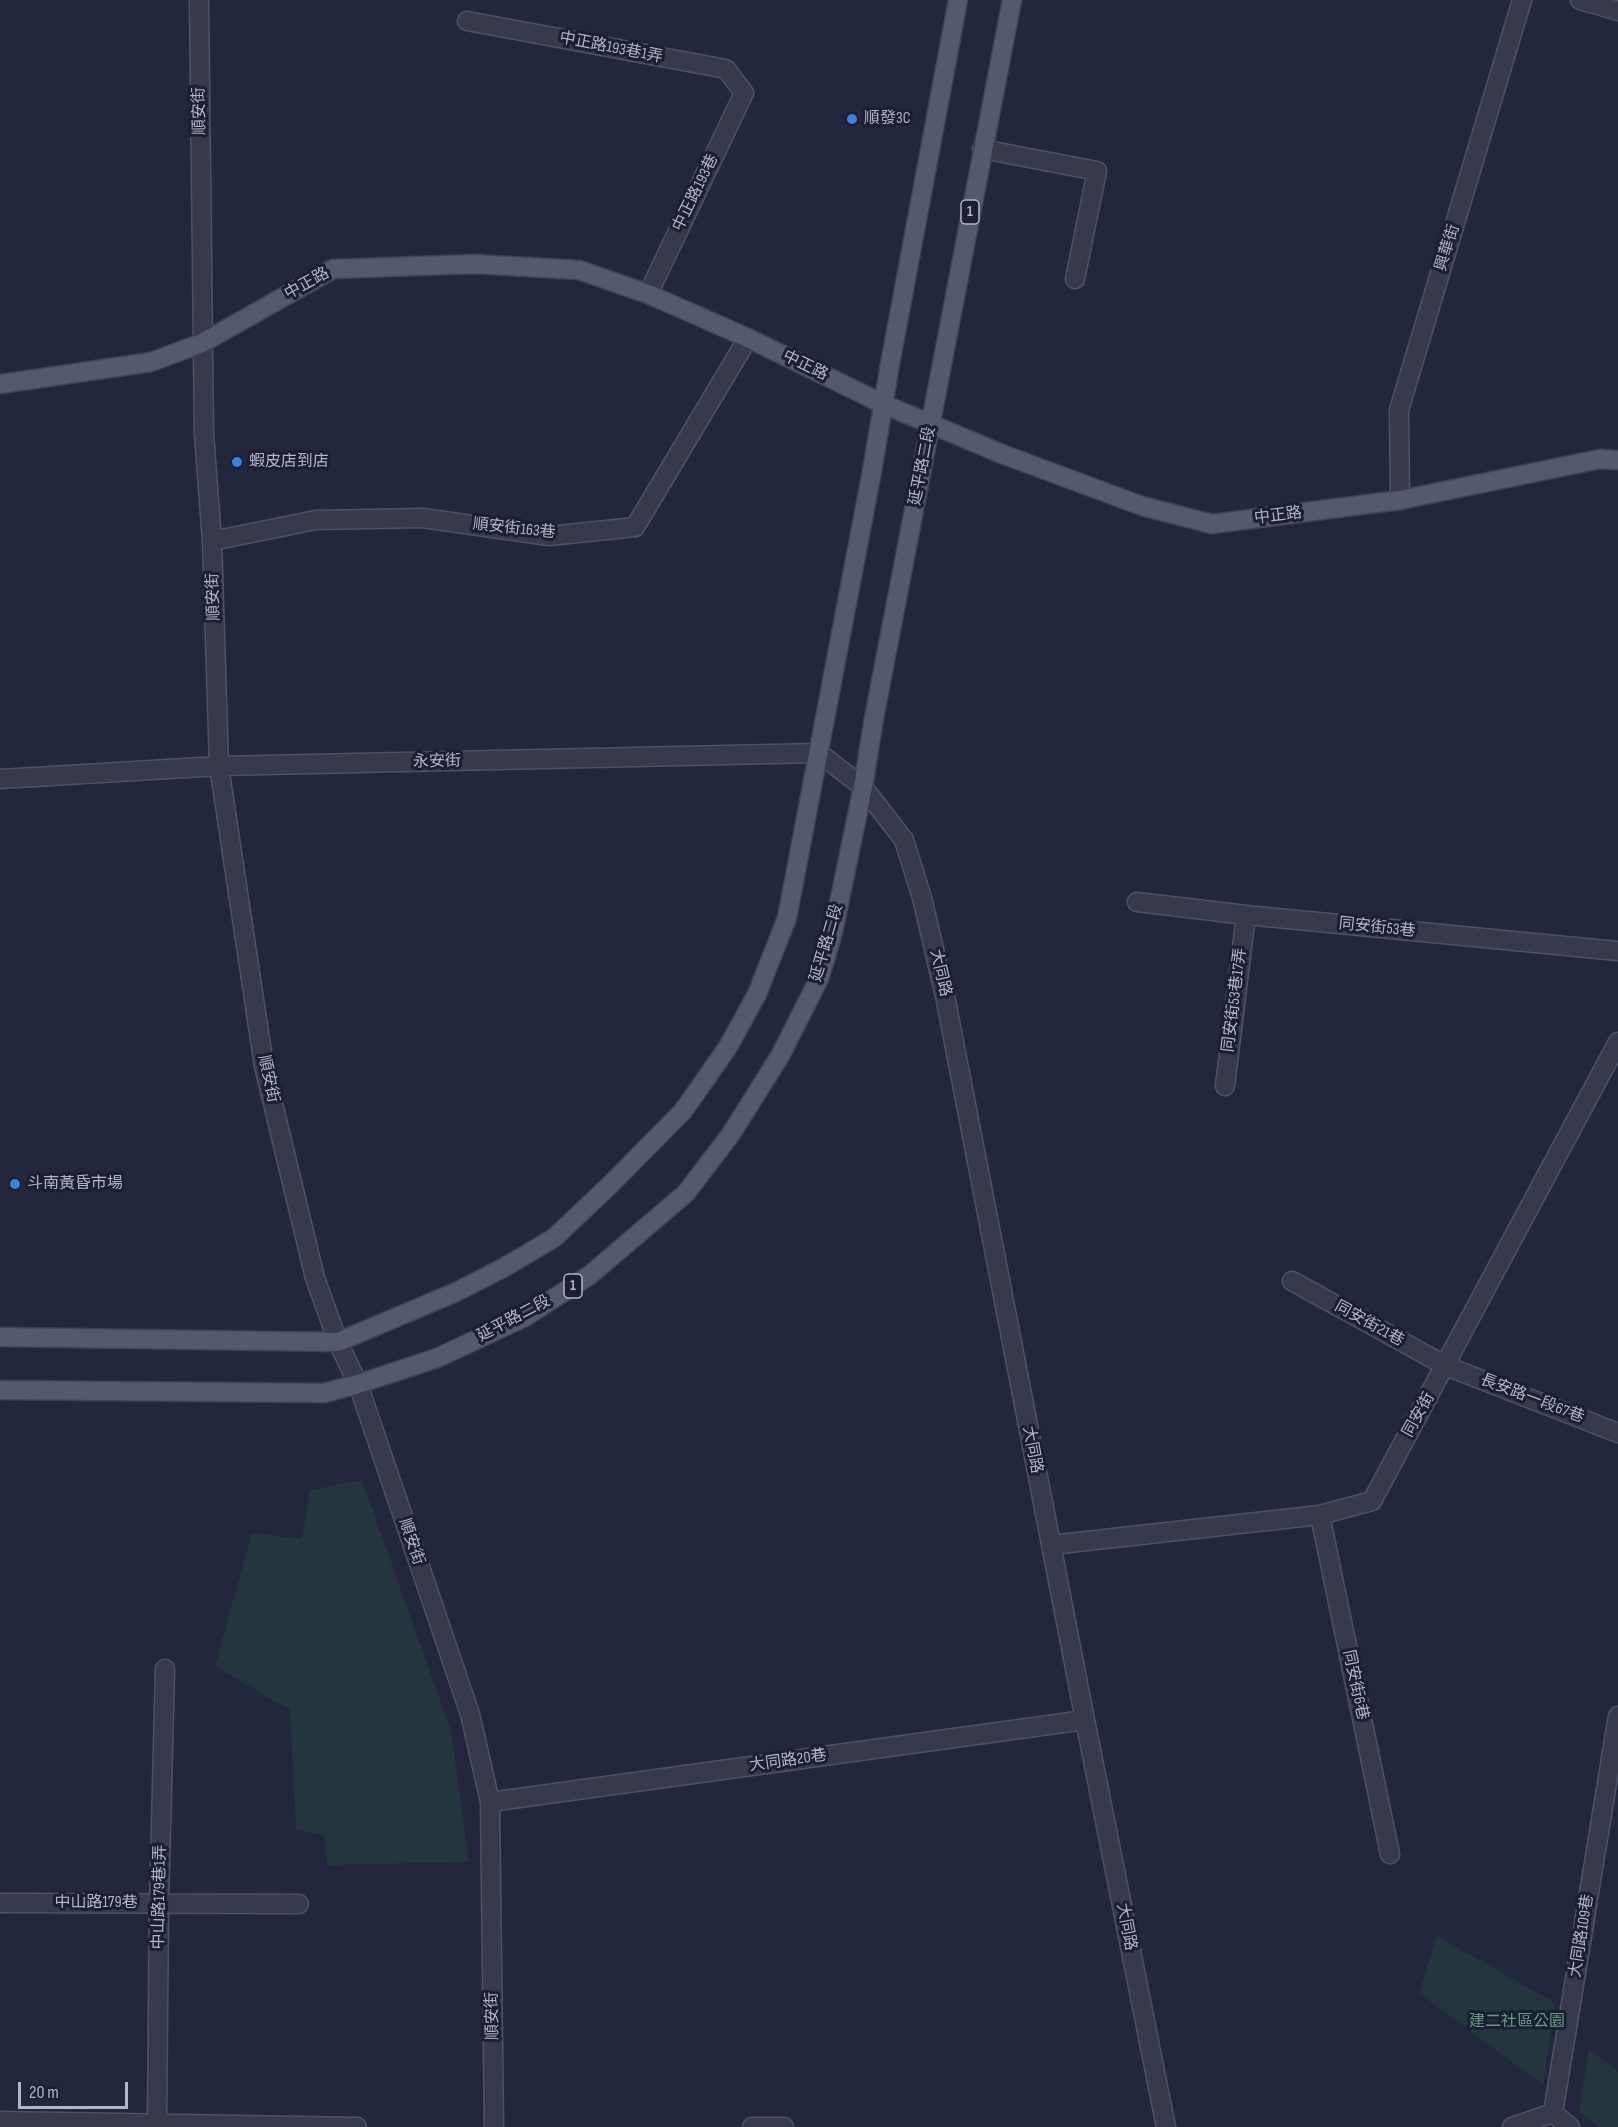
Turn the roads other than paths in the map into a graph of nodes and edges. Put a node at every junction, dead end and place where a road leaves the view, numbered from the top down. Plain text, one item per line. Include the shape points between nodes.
1 (199, 0) edge
2 (958, 0) edge
3 (1012, 0) edge
4 (1522, 0) edge
5 (1580, 0) edge
6 (1618, 11) edge
7 (467, 21) dead end
8 (744, 93) joint
9 (982, 149) junction
10 (1075, 279) dead end
11 (648, 294) junction
12 (748, 338) junction
13 (202, 343) junction
14 (0, 384) edge
15 (883, 404) junction
16 (931, 424) junction
17 (1618, 460) edge
18 (1400, 500) junction
19 (212, 541) junction
20 (819, 753) junction
21 (219, 766) junction
22 (0, 779) edge
23 (863, 787) junction
24 (1137, 902) dead end
25 (1246, 915) junction
26 (1618, 951) edge
27 (1618, 1042) edge
28 (1225, 1086) dead end
29 (1292, 1281) dead end
30 (0, 1337) edge
31 (338, 1342) junction
32 (1446, 1366) junction
33 (358, 1384) junction
34 (0, 1390) edge
35 (1618, 1433) edge
36 (1320, 1515) junction
37 (1051, 1545) junction
38 (165, 1670) dead end
39 (1618, 1716) edge
40 (1085, 1720) junction
41 (490, 1802) junction
42 (1390, 1854) dead end
43 (0, 1903) edge
44 (159, 1904) junction
45 (299, 1904) dead end
46 (1553, 2113) junction
47 (0, 2121) edge
48 (157, 2124) junction
49 (357, 2127) edge
50 (494, 2127) edge
51 (752, 2127) edge
52 (777, 2127) edge
53 (784, 2127) edge
54 (1166, 2127) edge
55 (1512, 2127) edge
56 (1570, 2127) edge

1 - 13 street, 順安街
2 - 15 main road
3 - 9 main road, 延平路二段 / 1
4 - 18 street, 興華街 via 1399,410
5 - 6 street
7 - 8 street, 中正路193巷1弄 via 726,69
8 - 11 street, 中正路193巷
9 - 10 street via 1097,171
9 - 16 main road, 延平路二段 / 1
11 - 12 main road, 中正路
11 - 13 main road, 中正路 via 579,270 475,264 333,269
12 - 15 main road, 中正路
12 - 19 street, 順安街163巷 via 635,527 549,536 423,518 316,520
13 - 14 main road, 中正路 via 151,362
13 - 19 street, 順安街
15 - 16 main road, 中正路
15 - 20 main road
16 - 18 main road, 中正路 via 1142,506 1212,524
16 - 23 main road, 延平路二段 / 1
17 - 18 main road, 中正路 via 1600,459
19 - 21 street, 順安街
20 - 21 street, 永安街
20 - 23 street
20 - 31 main road via 787,918 757,994 728,1047 683,1111 554,1238 456,1292
21 - 22 street, 永安街
21 - 31 street, 順安街 via 264,1066 315,1278
23 - 33 main road, 延平路二段 / 1 via 833,932 819,979 780,1056 731,1134 686,1193 590,1275 525,1317 437,1358
23 - 37 street, 大同路 via 904,840 922,898 945,996
24 - 25 street, 同安街53巷
25 - 26 street, 同安街53巷
25 - 28 street, 同安街53巷17弄
27 - 32 street, 同安街
29 - 32 street, 同安街21巷
30 - 31 main road
31 - 33 street, 順安街
32 - 35 street, 長安路一段67巷
32 - 36 street, 同安街 via 1372,1501
33 - 34 main road, 延平路二段 / 1 via 324,1393
33 - 41 street, 順安街 via 470,1714
36 - 37 street, 同安街
36 - 42 street, 同安街6巷
37 - 40 street, 大同路
38 - 44 street, 中山路179巷1弄
39 - 46 street, 大同路109巷
40 - 41 street, 大同路20巷
40 - 54 street, 大同路
41 - 50 street, 順安街
43 - 44 street, 中山路179巷
44 - 45 street, 中山路179巷
44 - 48 street, 中山路179巷1弄
46 - 55 street
46 - 56 street
47 - 48 street
48 - 49 street
51 - 52 street
52 - 53 street

